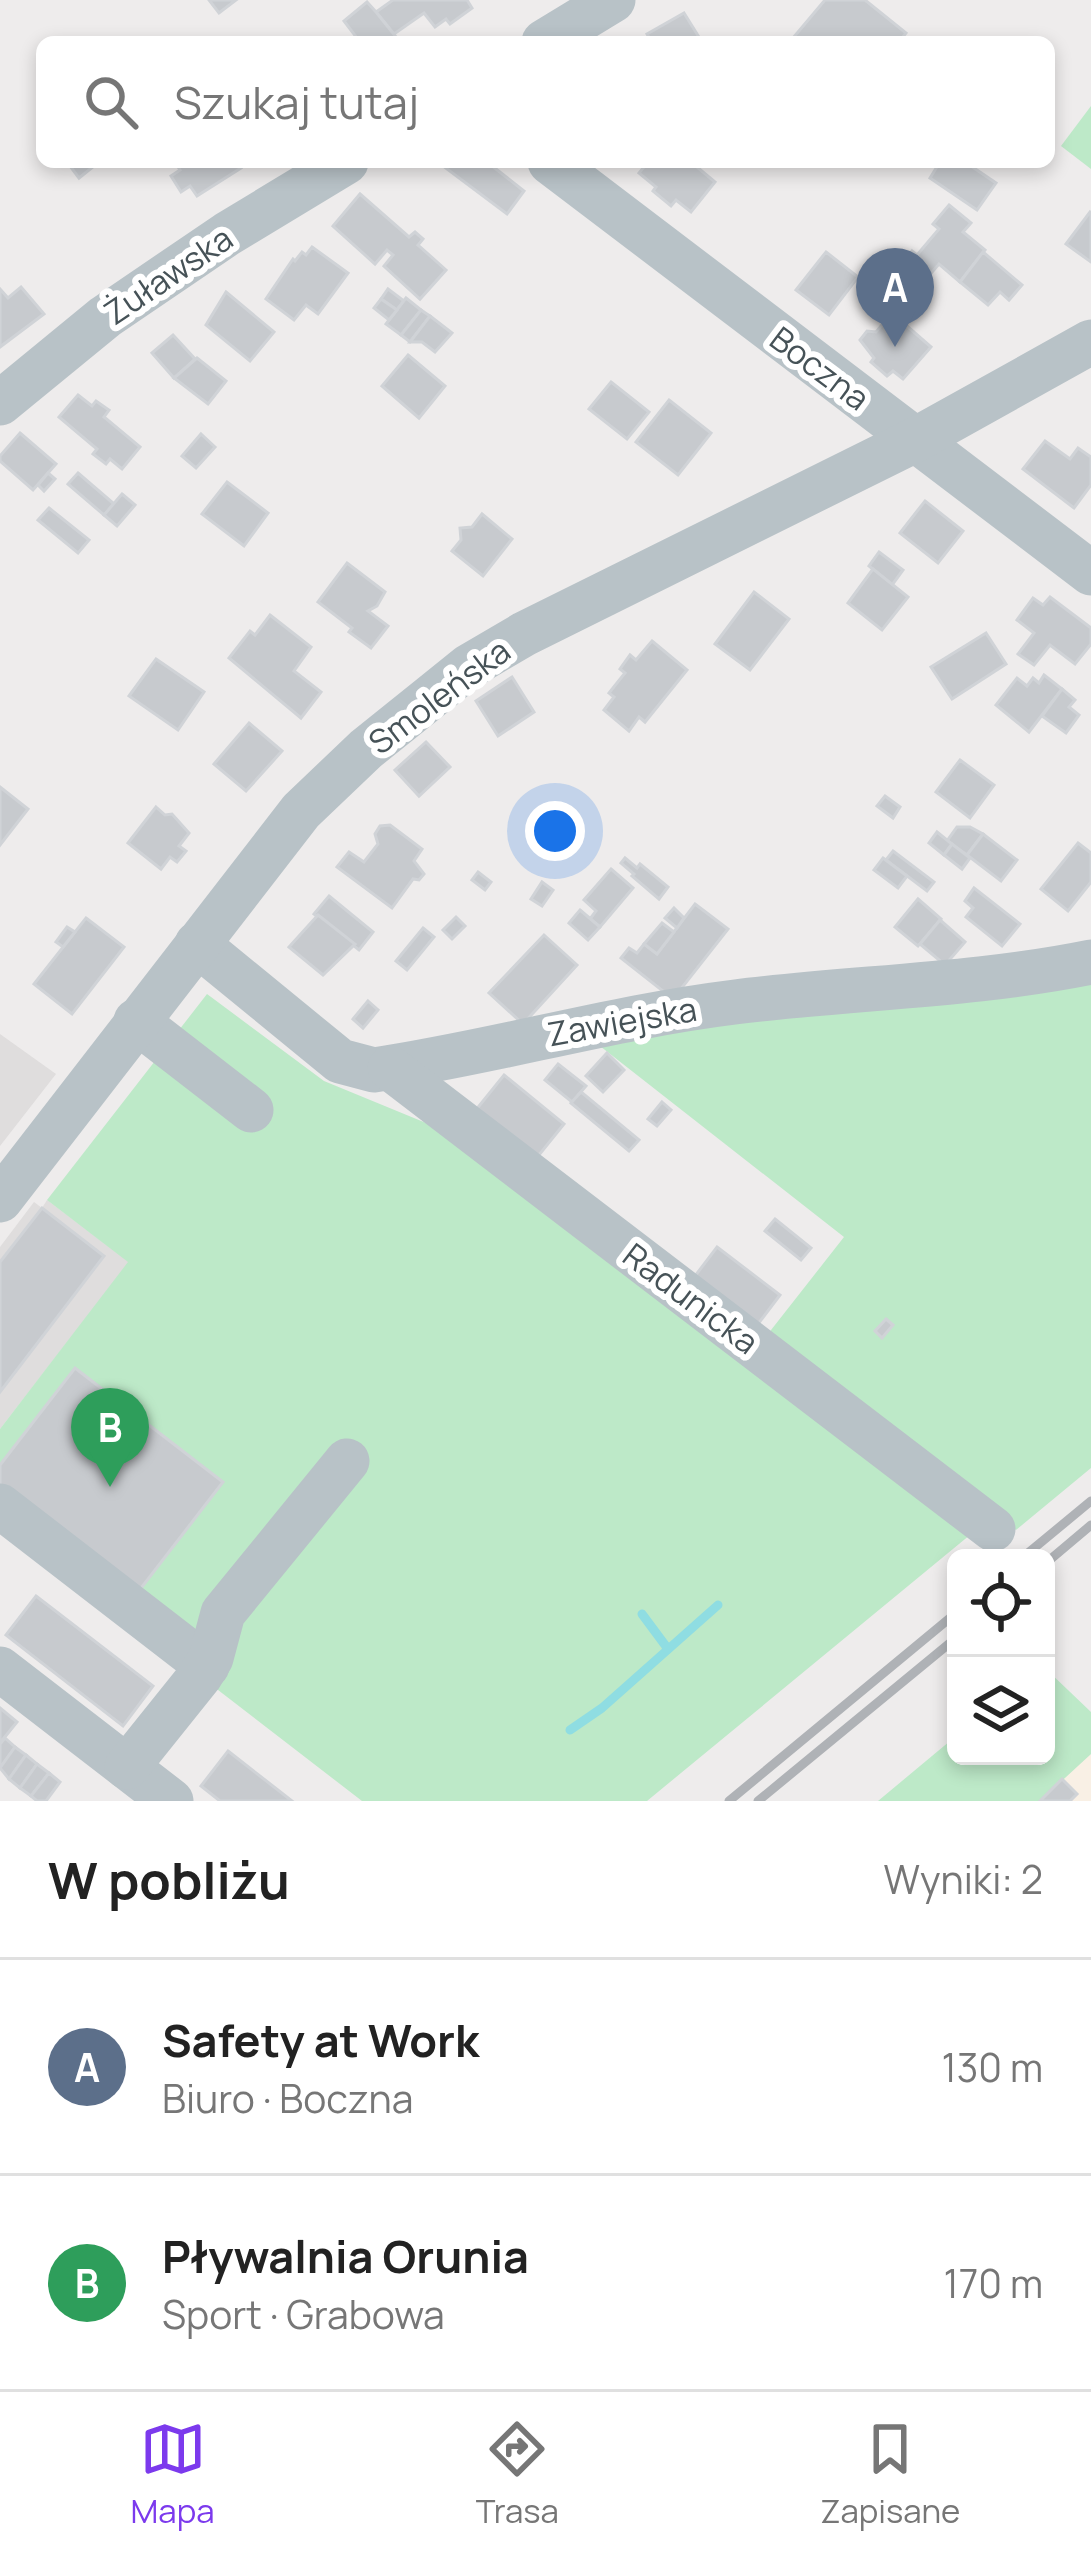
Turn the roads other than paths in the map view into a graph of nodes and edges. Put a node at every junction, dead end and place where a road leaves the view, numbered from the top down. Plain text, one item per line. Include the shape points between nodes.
1 (613, 0) edge
2 (554, 36) edge
3 (336, 168) edge
4 (558, 168) edge
5 (1091, 342) edge
6 (0, 403) edge
7 (915, 440) junction
8 (1091, 573) edge
9 (197, 944) junction
10 (1091, 962) edge
11 (136, 1021) junction
12 (390, 1068) junction
13 (251, 1110) dead end
14 (0, 1200) edge
15 (347, 1461) dead end
16 (0, 1507) edge
17 (993, 1529) dead end
18 (207, 1666) junction
19 (0, 1669) edge
20 (127, 1768) junction
21 (171, 1801) edge

1 - 2 street
3 - 6 street, Żuławska via 105,317
4 - 7 street, Boczna
5 - 7 street, Smoleńska
7 - 8 street, Boczna
7 - 9 street, Smoleńska via 468,667 302,812
9 - 11 street, Smoleńska
9 - 12 street, Zawiejska via 340,1061
10 - 12 street, Zawiejska via 634,1016
11 - 13 street
11 - 14 street, Smoleńska
12 - 17 street, Radunicka
15 - 18 street via 223,1612
16 - 18 street
18 - 20 street
19 - 20 street
20 - 21 street

